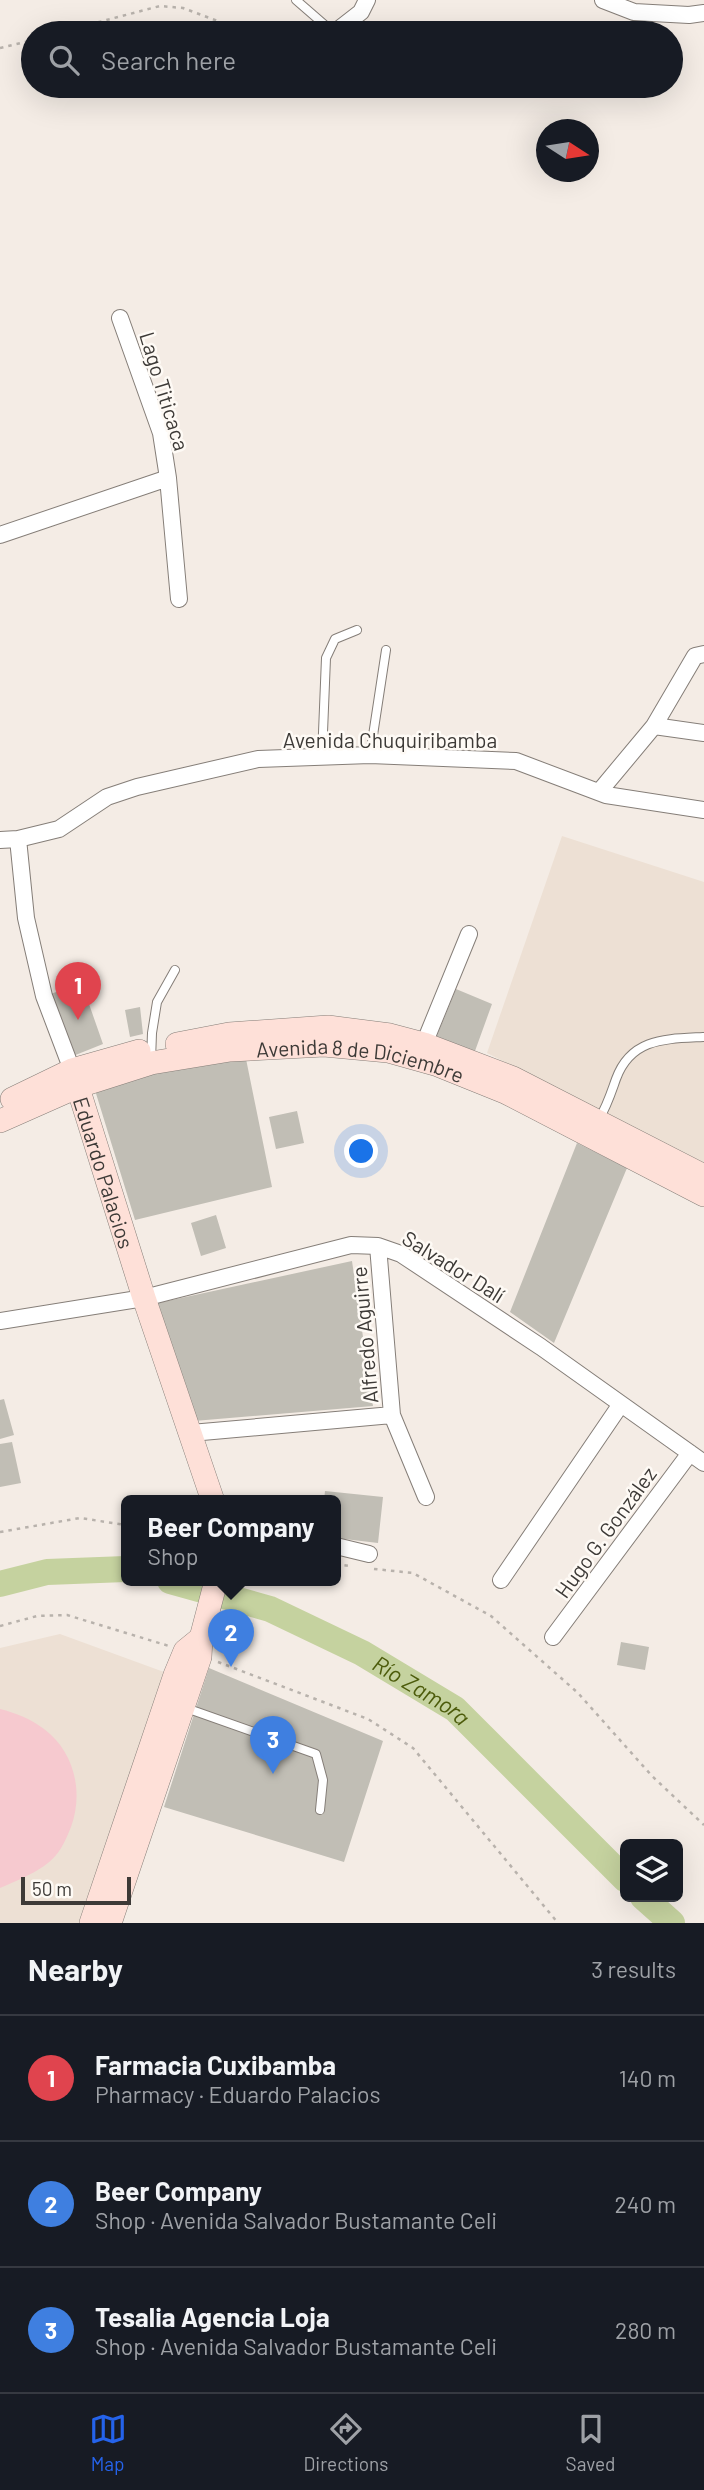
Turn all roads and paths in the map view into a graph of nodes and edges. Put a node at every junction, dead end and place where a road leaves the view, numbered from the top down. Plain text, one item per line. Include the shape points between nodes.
1 (296, 0) edge
2 (367, 0) edge
3 (603, 0) edge
4 (704, 13) edge
5 (103, 21) edge
6 (218, 21) edge
7 (320, 21) edge
8 (349, 21) edge
9 (21, 43) edge
10 (0, 48) edge
11 (120, 318) dead end
12 (168, 478) junction
13 (0, 535) edge
14 (179, 599) dead end
15 (358, 630) dead end
16 (386, 650) dead end
17 (699, 655) edge
18 (653, 726) junction
19 (704, 733) edge
20 (370, 755) junction
21 (322, 757) junction
22 (599, 792) junction
23 (704, 810) edge
24 (18, 839) junction
25 (0, 840) edge
26 (468, 934) dead end
27 (175, 970) dead end
28 (703, 1037) edge
29 (424, 1044) junction
30 (151, 1056) junction
31 (75, 1078) junction
32 (0, 1105) edge
33 (0, 1121) edge
34 (594, 1130) junction
35 (704, 1176) edge
36 (704, 1195) edge
37 (378, 1246) junction
38 (144, 1298) junction
39 (0, 1321) edge
40 (621, 1404) junction
41 (392, 1415) junction
42 (191, 1433) junction
43 (690, 1453) junction
44 (704, 1463) edge
45 (211, 1495) edge
46 (426, 1497) dead end
47 (121, 1524) edge
48 (0, 1532) edge
49 (341, 1548) edge
50 (366, 1561) joint
51 (341, 1565) edge
52 (349, 1566) dead end
53 (501, 1580) dead end
54 (215, 1586) edge
55 (0, 1626) edge
56 (553, 1637) dead end
57 (198, 1643) junction
58 (183, 1707) junction
59 (320, 1810) dead end
60 (704, 1825) edge
61 (91, 1923) edge
62 (110, 1923) edge
63 (558, 1923) edge

1 - 7 lane
2 - 8 street
3 - 4 street via 634,12
5 - 6 path via 160,6 183,8
9 - 10 path
11 - 12 street, Lago Titicaca via 161,433
12 - 13 street
12 - 14 street, Lago Titicaca
15 - 21 lane via 334,639 326,658
16 - 20 lane
17 - 18 street
18 - 19 street
18 - 22 street
20 - 21 street, Avenida Chuquiribamba
20 - 22 street, Avenida Chuquiribamba via 516,761
21 - 24 street, Avenida Chuquiribamba via 258,760 137,787 107,796 59,829
22 - 23 street, Avenida Chuquiribamba
24 - 25 street, Avenida Chuquiribamba
24 - 31 street, Eduardo Palacios via 26,918 41,983
26 - 29 street
27 - 30 lane via 156,1002
28 - 34 lane via 654,1041 626,1058
29 - 30 main road, Avenida 8 de Diciembre via 328,1027 229,1034
29 - 34 main road, Avenida 8 de Diciembre via 513,1078
30 - 31 main road, Avenida 8 de Diciembre
30 - 34 main road, Avenida 8 de Diciembre via 324,1045 388,1051 438,1065
31 - 32 main road, Avenida 8 de Diciembre
31 - 33 main road, Avenida 8 de Diciembre
31 - 38 main road, Eduardo Palacios
34 - 35 main road, Avenida 8 de Diciembre
34 - 36 main road, Avenida 8 de Diciembre
37 - 38 street, Salvador Dalí via 351,1245
37 - 40 street, Salvador Dalí via 401,1254
37 - 41 street, Alfredo Aguirre
38 - 39 street, Salvador Dalí
38 - 42 main road, Eduardo Palacios
40 - 43 street, Salvador Dalí
40 - 53 street
41 - 42 street
41 - 46 street, Alfredo Aguirre
42 - 45 main road, Eduardo Palacios
43 - 44 street, Salvador Dalí
43 - 56 street, Hugo G. González
47 - 48 path via 80,1518
49 - 50 street
50 - 60 path via 413,1573 491,1616 578,1693 652,1776
51 - 52 path
54 - 57 main road
55 - 57 path via 37,1616 67,1615
57 - 58 main road
57 - 61 main road
57 - 63 path via 215,1660 368,1719 413,1748
58 - 59 lane via 316,1754 323,1780
58 - 62 main road

